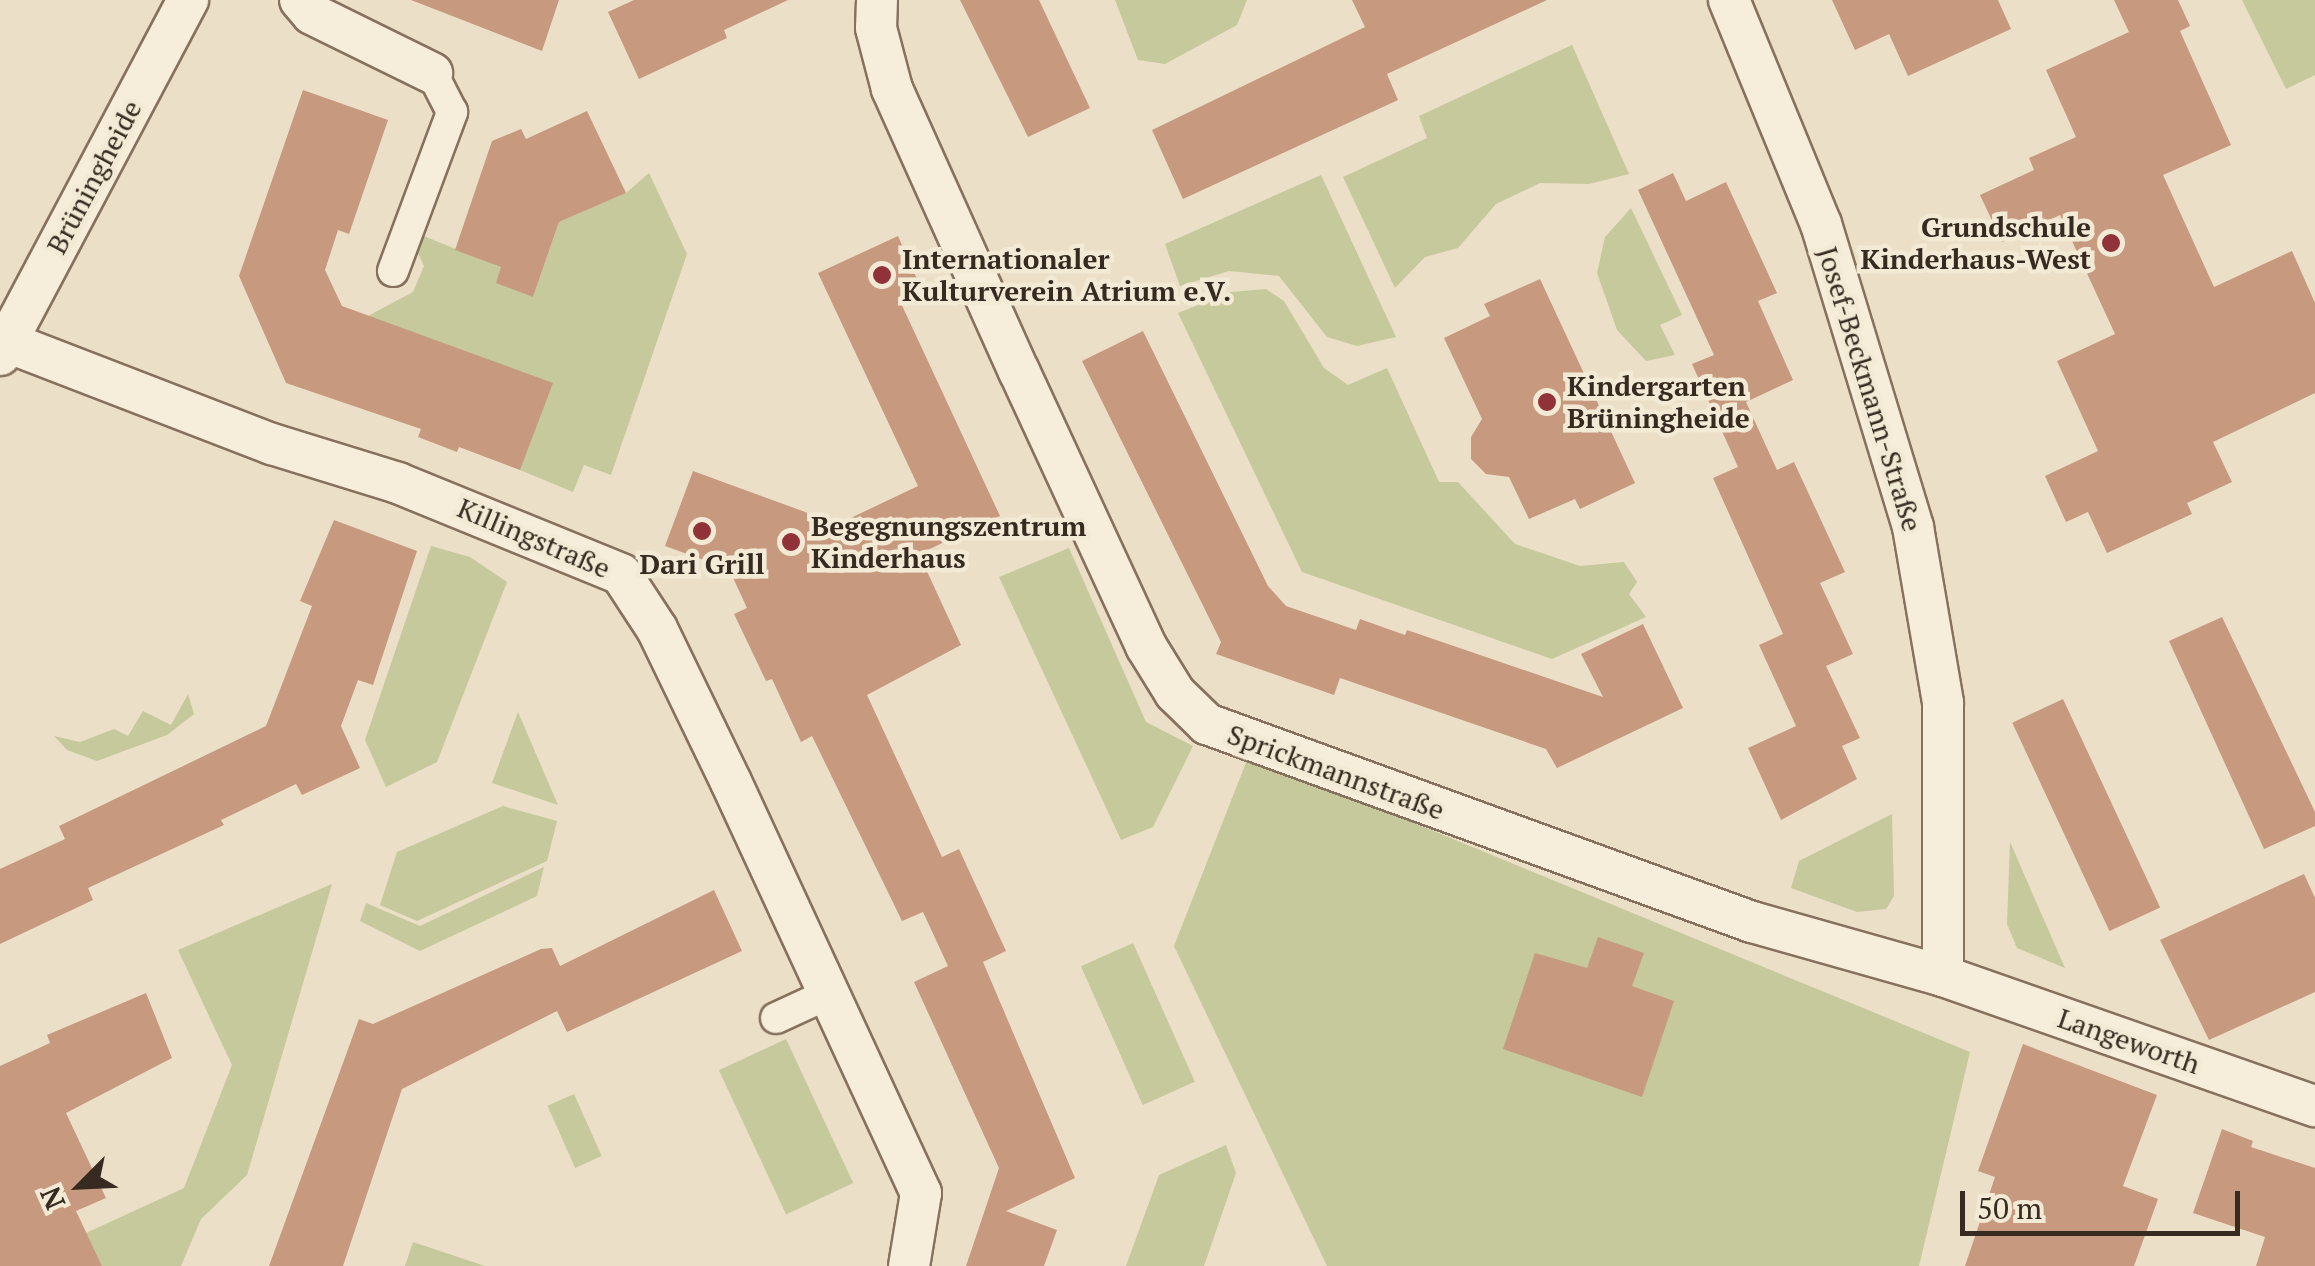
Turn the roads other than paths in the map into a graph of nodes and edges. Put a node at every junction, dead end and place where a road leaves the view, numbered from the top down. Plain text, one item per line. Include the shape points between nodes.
1 (188, 0) edge
2 (300, 0) edge
3 (877, 0) edge
4 (1729, 0) edge
5 (432, 73) joint
6 (393, 270) dead end
7 (3, 348) edge
8 (1943, 976) junction
9 (830, 992) junction
10 (776, 1018) dead end
11 (2315, 1106) edge
12 (909, 1266) edge

1 - 7 street, Brüningheide
2 - 5 street via 312,14
3 - 8 street, Sprickmannstraße via 880,47 900,108 1146,646 1191,710 1239,740 1639,882
4 - 8 street, Josef-Beckmann-Straße via 1844,292 1914,527 1942,703
5 - 6 street via 452,112
7 - 9 street, Killingstraße via 398,483 621,574 657,629
8 - 11 street, Langeworth
9 - 10 street
9 - 12 street, Killingstraße via 921,1193

